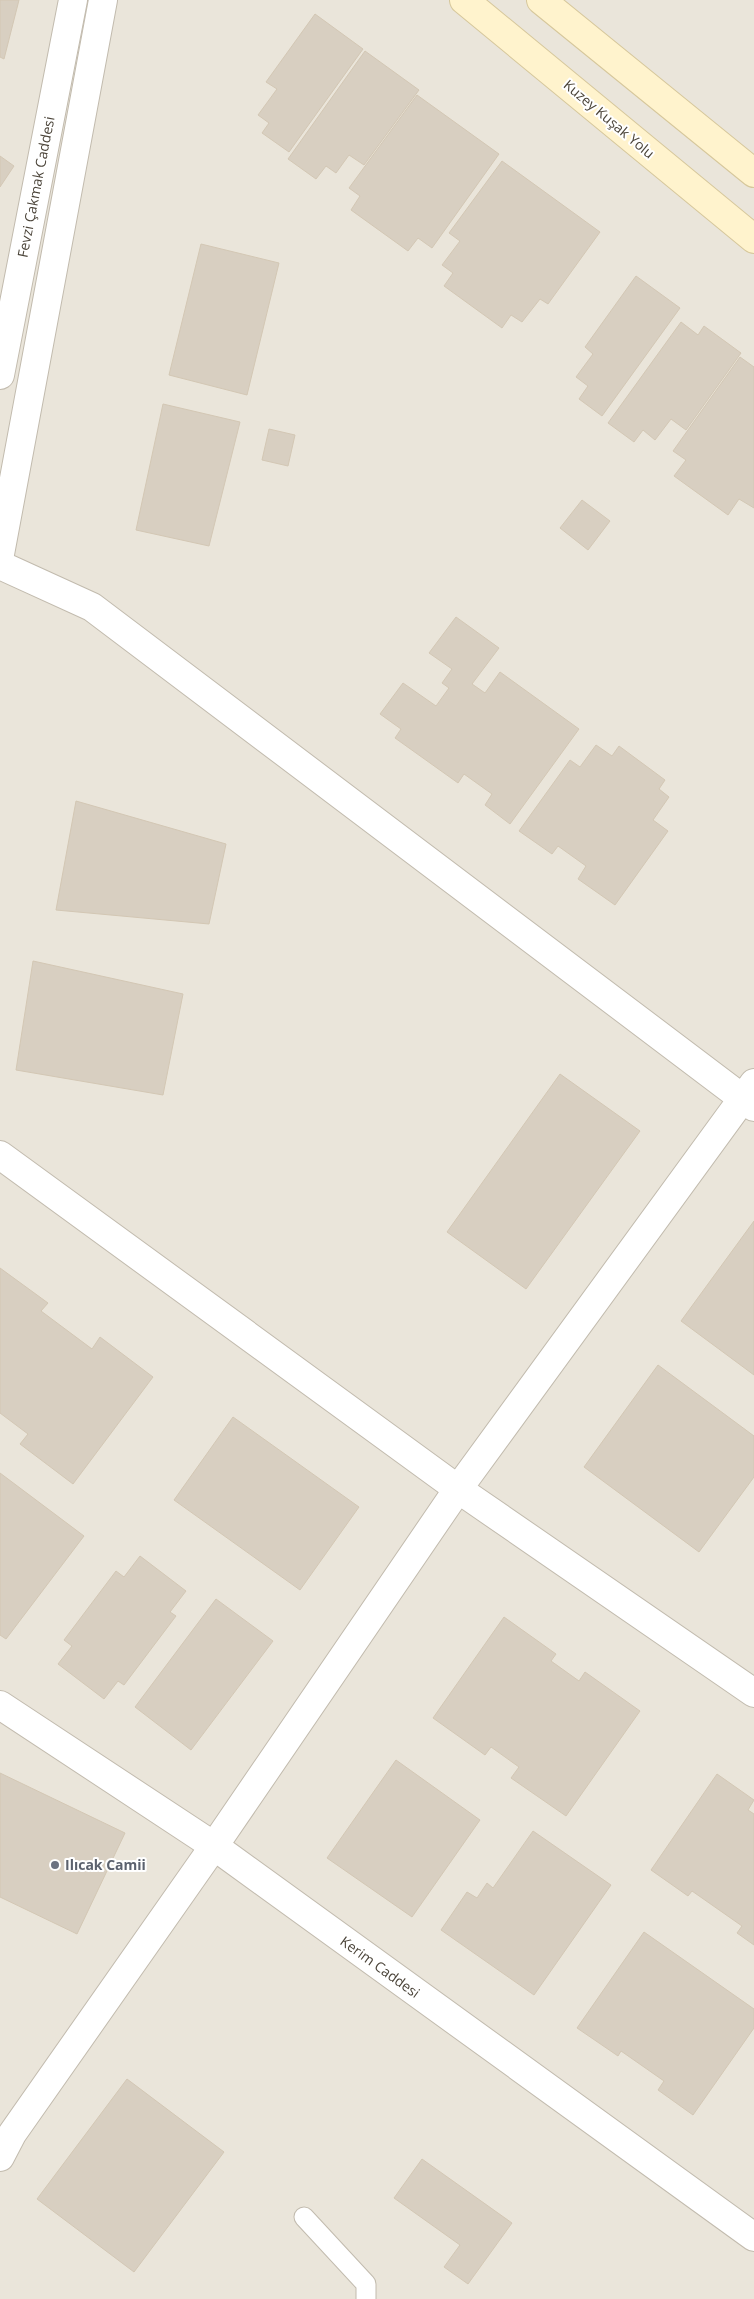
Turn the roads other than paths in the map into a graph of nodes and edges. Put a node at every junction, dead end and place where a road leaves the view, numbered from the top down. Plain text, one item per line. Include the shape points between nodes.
1 (73, 0) edge
2 (104, 0) edge
3 (464, 0) edge
4 (541, 0) edge
5 (754, 172) edge
6 (754, 239) edge
7 (0, 375) edge
8 (0, 554) edge
9 (0, 565) edge
10 (750, 1096) edge
11 (0, 1156) edge
12 (458, 1488) junction
13 (754, 1693) edge
14 (0, 1705) edge
15 (214, 1846) junction
16 (0, 2157) edge
17 (304, 2217) dead end
18 (754, 2237) edge
19 (366, 2299) edge

1 - 7 street, Fevzi Çakmak Caddesi
2 - 8 street
3 - 6 main road, Kuzey Kuşak Yolu
4 - 5 main road
9 - 10 street via 92,607
10 - 12 street
11 - 12 street
12 - 13 street
12 - 15 street
14 - 15 street, Kerim Caddesi
15 - 16 street via 12,2134
15 - 18 street, Kerim Caddesi
17 - 19 lane via 366,2284

